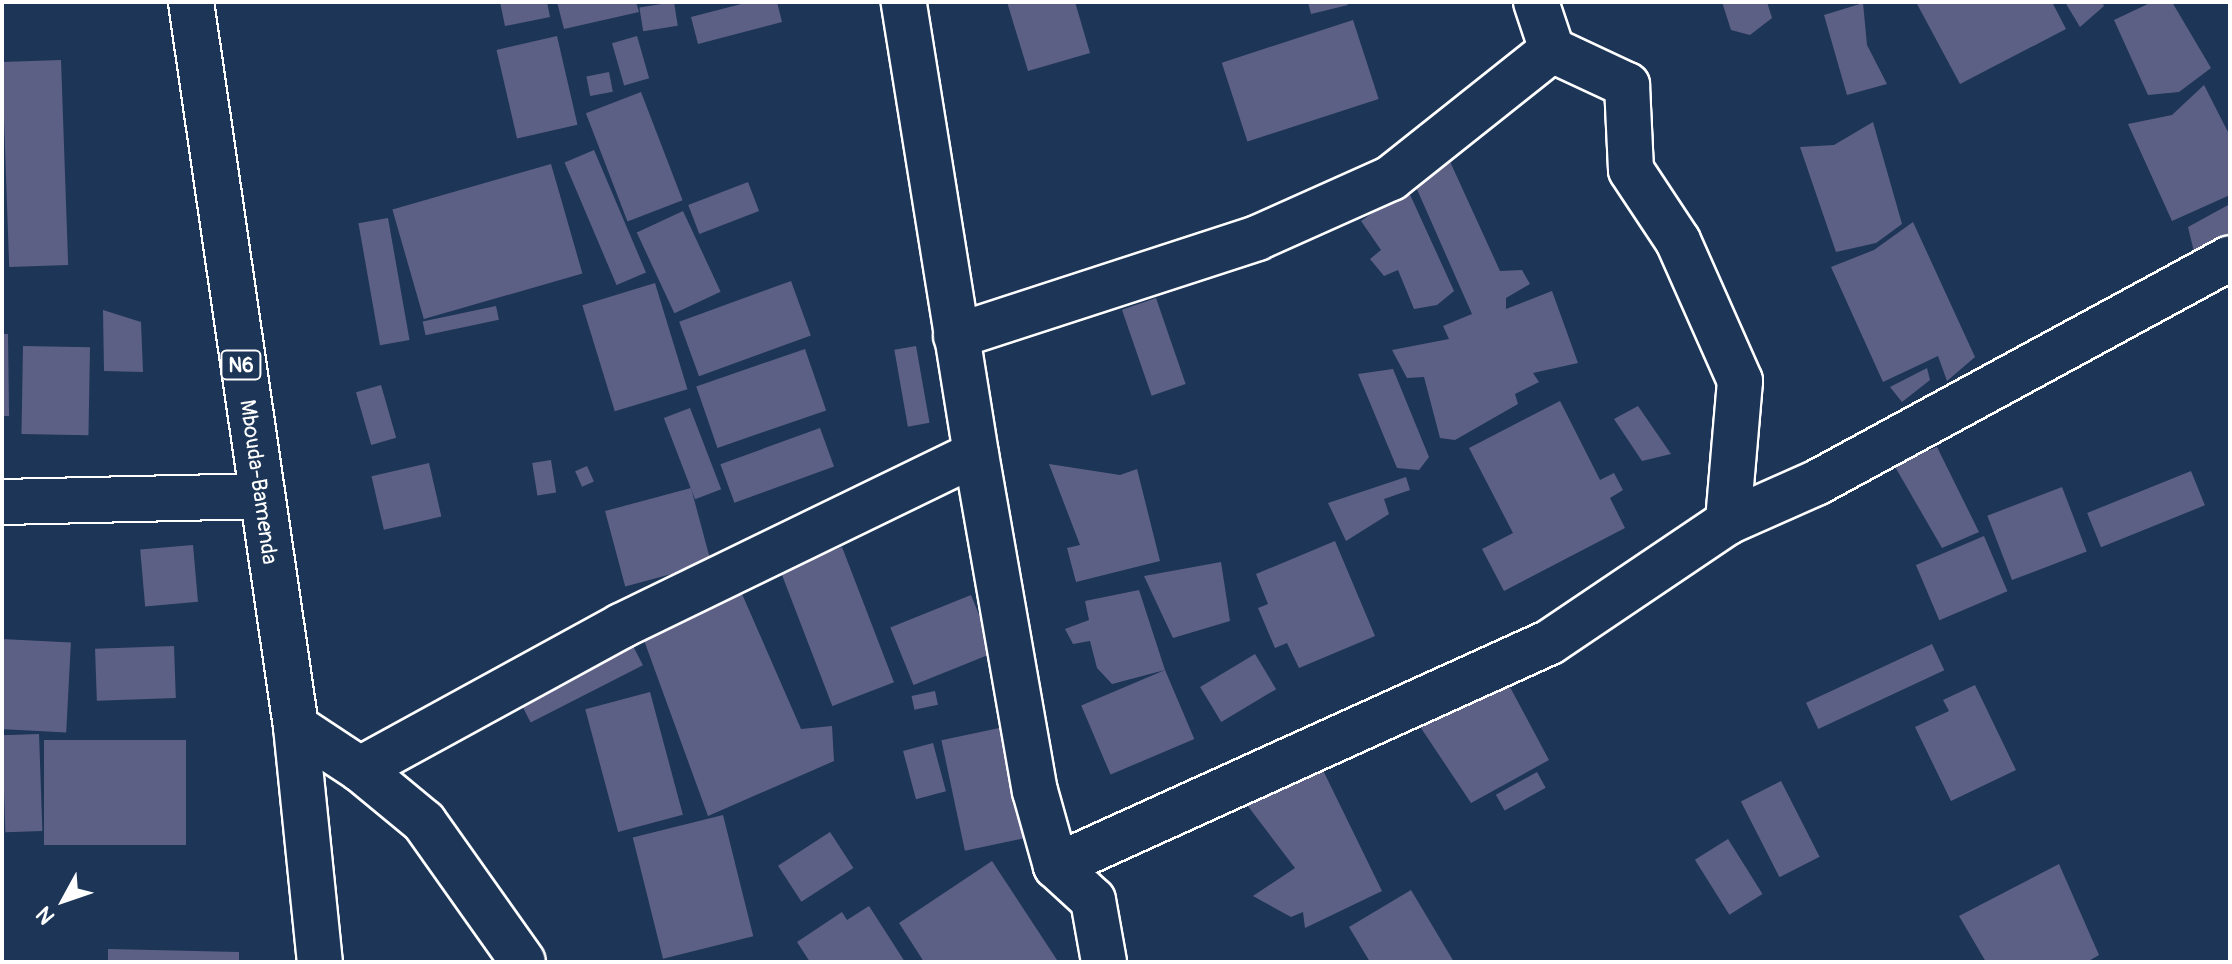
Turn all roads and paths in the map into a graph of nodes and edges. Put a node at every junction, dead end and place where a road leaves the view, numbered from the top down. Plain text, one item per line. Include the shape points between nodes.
1 (191, 2) edge
2 (904, 2) edge
3 (1536, 2) edge
4 (1552, 50) junction
5 (2230, 258) edge
6 (956, 336) junction
7 (976, 454) junction
8 (260, 496) junction
9 (2, 502) edge
10 (1728, 522) junction
11 (296, 727) junction
12 (360, 769) junction
13 (1056, 866) junction
14 (320, 962) edge
15 (523, 962) edge
16 (1104, 962) edge

1 - 8 main road, Mbouda-Bamenda / N6
2 - 6 main road
3 - 4 main road
4 - 6 main road via 1391,178 1257,238
4 - 10 main road via 1627,85 1631,170 1678,241 1740,381
5 - 10 main road via 1816,483
6 - 7 main road
7 - 12 main road via 621,626
7 - 13 main road via 1035,791
8 - 9 main road
8 - 11 main road, Mbouda-Bamenda / N6
10 - 13 main road via 1550,642
11 - 12 main road
11 - 14 main road, Mbouda-Bamenda / N6
12 - 15 main road via 424,822
13 - 16 main road via 1093,900

